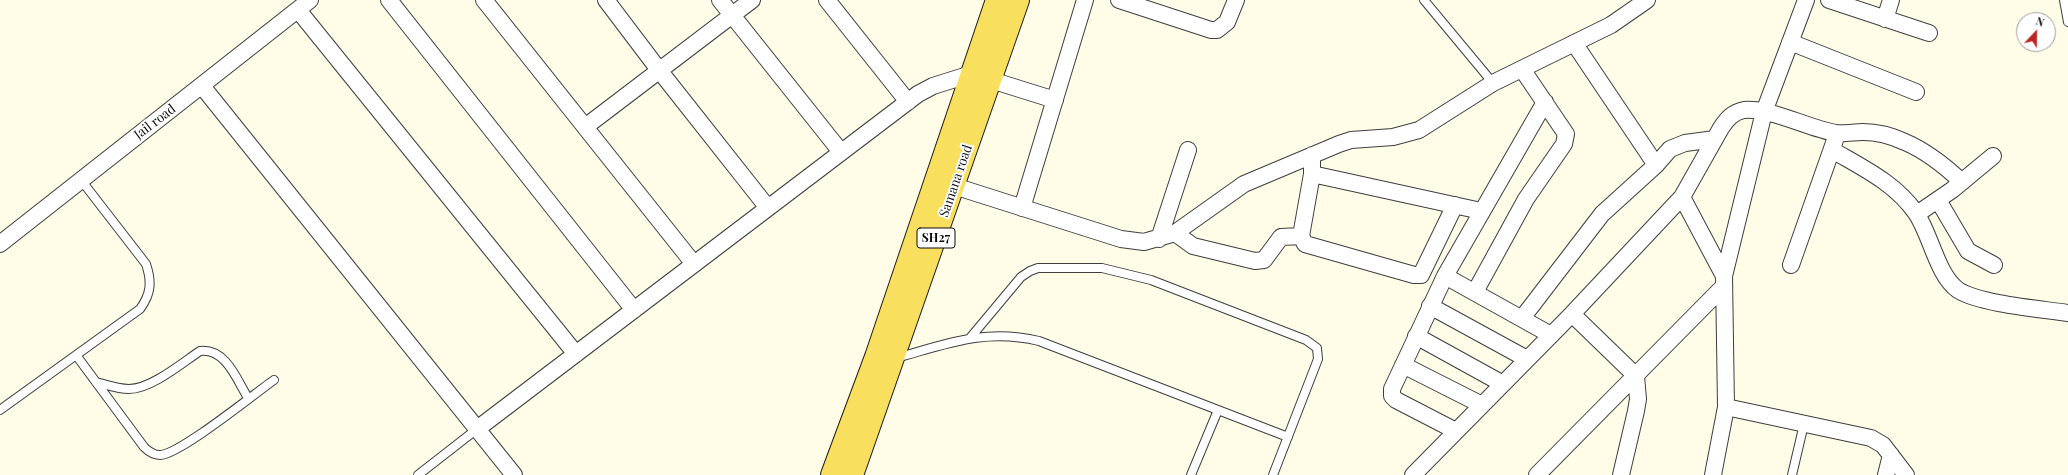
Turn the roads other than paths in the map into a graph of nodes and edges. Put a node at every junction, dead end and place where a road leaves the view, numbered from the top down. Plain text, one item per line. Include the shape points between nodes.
1 (389, 0) edge
2 (484, 0) edge
3 (606, 0) edge
4 (720, 0) edge
5 (752, 0) edge
6 (827, 0) edge
7 (997, 0) edge
8 (1018, 0) edge
9 (1085, 0) edge
10 (1119, 0) edge
11 (1236, 0) edge
12 (1424, 0) edge
13 (1646, 0) edge
14 (1806, 0) edge
15 (1829, 0) edge
16 (1892, 0) edge
17 (2064, 0) edge
18 (304, 5) edge
19 (732, 15) junction
20 (1885, 19) junction
21 (2068, 22) edge
22 (1928, 33) dead end
23 (1790, 42) junction
24 (1574, 43) junction
25 (1522, 69) junction
26 (659, 70) junction
27 (981, 77) junction
28 (1493, 83) junction
29 (202, 86) junction
30 (1916, 92) dead end
31 (1055, 100) junction
32 (908, 102) junction
33 (1545, 102) junction
34 (1764, 112) junction
35 (585, 127) junction
36 (1838, 133) junction
37 (1715, 139) junction
38 (1188, 150) dead end
39 (1832, 150) junction
40 (841, 152) junction
41 (1312, 155) junction
42 (1993, 156) dead end
43 (1656, 165) junction
44 (1312, 174) junction
45 (82, 180) junction
46 (1962, 182) junction
47 (954, 186) junction
48 (1682, 197) junction
49 (1938, 200) junction
50 (1455, 205) junction
51 (768, 208) junction
52 (1022, 208) junction
53 (1481, 210) junction
54 (1917, 214) junction
55 (1175, 233) junction
56 (1302, 236) junction
57 (1159, 239) junction
58 (0, 244) edge
59 (694, 264) junction
60 (1791, 265) dead end
61 (1994, 265) dead end
62 (1445, 276) junction
63 (1724, 282) junction
64 (1475, 292) junction
65 (1430, 306) junction
66 (634, 310) junction
67 (2068, 313) edge
68 (1572, 314) junction
69 (1523, 317) junction
70 (1551, 335) junction
71 (1416, 336) junction
72 (970, 338) junction
73 (576, 354) junction
74 (76, 355) junction
75 (893, 358) junction
76 (1527, 359) junction
77 (1403, 365) junction
78 (1636, 376) junction
79 (274, 380) dead end
80 (96, 382) junction
81 (1503, 384) junction
82 (248, 398) junction
83 (1482, 405) junction
84 (1726, 407) junction
85 (0, 410) edge
86 (1218, 410) junction
87 (1804, 424) junction
88 (477, 430) junction
89 (1456, 431) junction
90 (1288, 437) junction
91 (1891, 455) junction
92 (418, 475) edge
93 (514, 475) edge
94 (832, 475) edge
95 (852, 475) edge
96 (1191, 475) edge
97 (1273, 475) edge
98 (1413, 475) edge
99 (1537, 475) edge
100 (1621, 475) edge
101 (1713, 475) edge
102 (1792, 475) edge
103 (1886, 475) edge
104 (1906, 475) edge

1 - 66 street
2 - 35 street
3 - 26 street
4 - 19 street
5 - 19 street
6 - 32 street
7 - 27 main road, Samana road / SH27
8 - 27 main road, Samana road / SH27
9 - 31 street
10 - 11 street via 1211,30 1217,30 1227,22
12 - 28 lane
13 - 24 street via 1611,25
14 - 23 street
15 - 20 street
16 - 20 street
17 - 21 lane
18 - 29 street, Jail road
18 - 73 street
19 - 26 street
19 - 40 street
20 - 22 street
23 - 30 street
23 - 34 street
24 - 25 street
24 - 43 street
25 - 28 street
25 - 33 street
26 - 35 street
26 - 51 street
27 - 31 street
27 - 32 street via 933,86
27 - 47 main road, Samana road / SH27
27 - 94 main road, Samana road / SH27
28 - 41 street via 1419,130 1393,137 1351,140
29 - 45 street, Jail road
29 - 88 street
31 - 52 street
32 - 40 street
33 - 53 street
33 - 64 street via 1566,134 1564,144 1526,198
34 - 36 street
34 - 37 street via 1745,110 1735,113 1727,118
34 - 63 street
35 - 59 street
36 - 39 street
36 - 46 street via 1873,132 1904,141 1947,167
37 - 43 street via 1677,145
37 - 48 street
38 - 57 street
39 - 54 street via 1884,180 1907,200
39 - 60 street
40 - 51 street
41 - 44 street
41 - 55 street via 1244,184
42 - 46 street
43 - 69 street via 1602,214
44 - 50 street
44 - 56 street
45 - 58 street, Jail road
45 - 74 lane via 139,253 150,276 150,287 147,299 140,309
46 - 49 street
47 - 52 street
47 - 75 main road, Samana road / SH27
48 - 63 street
48 - 68 street
49 - 54 street
49 - 61 street via 1968,251
50 - 53 street
50 - 56 street via 1421,275 1306,244
51 - 59 street
52 - 57 street via 1121,239 1144,242
53 - 62 street
54 - 67 street via 1944,272 1960,291 1986,300
55 - 56 street via 1192,246 1255,261 1264,260 1281,237
55 - 57 street
59 - 66 street
62 - 64 street
62 - 65 street
63 - 78 street
63 - 84 street
64 - 69 street
65 - 71 street
65 - 76 street
66 - 73 street
68 - 70 street
68 - 78 street
69 - 70 street
70 - 76 street
71 - 77 street
71 - 81 street
72 - 75 lane
72 - 86 lane via 1006,335 1039,341
72 - 90 lane via 1021,277 1038,268 1102,268 1151,280 1306,340 1317,348 1318,359
73 - 88 street
74 - 80 lane
74 - 85 lane
75 - 95 main road, Samana road / SH27
76 - 81 street
77 - 83 street
77 - 89 street via 1392,389 1392,396
78 - 99 street
78 - 100 street via 1638,399
79 - 82 lane
80 - 82 lane via 130,389 141,387 200,351 208,350 220,356 227,364
80 - 82 lane via 144,447 150,453 160,455 179,450
81 - 83 street
83 - 89 street
84 - 87 street
84 - 101 street
86 - 90 lane
86 - 96 lane
87 - 91 street via 1871,438 1883,445
87 - 102 lane
88 - 92 lane
88 - 93 street
89 - 98 street
90 - 97 lane
91 - 103 street
91 - 104 street

